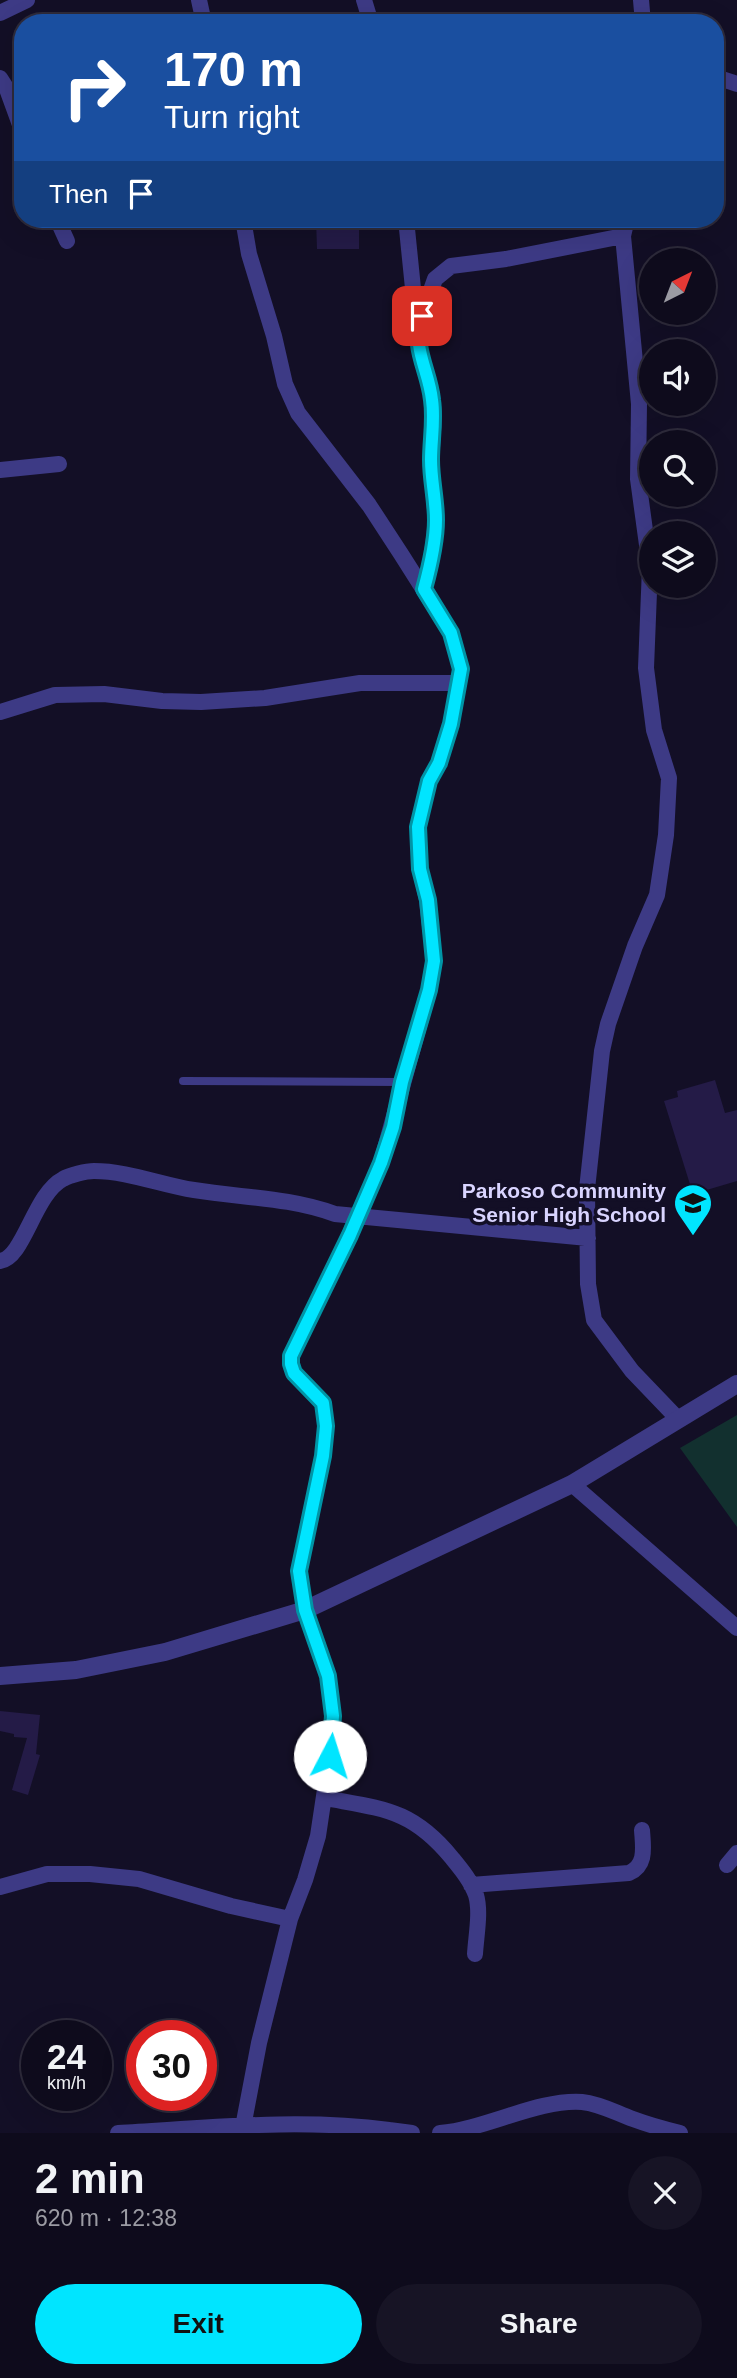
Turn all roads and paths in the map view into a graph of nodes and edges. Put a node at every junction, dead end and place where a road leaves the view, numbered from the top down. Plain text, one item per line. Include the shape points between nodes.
1 (27, 0) edge
2 (0, 13) edge
3 (0, 78) edge
4 (14, 108) edge
5 (61, 228) edge
6 (245, 228) edge
7 (407, 228) edge
8 (625, 228) edge
9 (623, 236) junction
10 (66, 241) dead end
11 (417, 330) junction
12 (59, 464) dead end
13 (0, 470) edge
14 (424, 589) junction
15 (459, 683) junction
16 (0, 712) edge
17 (183, 1081) dead end
18 (402, 1082) junction
19 (359, 1217) junction
20 (588, 1238) junction
21 (0, 1261) edge
22 (737, 1384) edge
23 (678, 1419) junction
24 (572, 1484) junction
25 (305, 1610) junction
26 (737, 1628) edge
27 (0, 1676) edge
28 (325, 1798) junction
29 (642, 1830) dead end
30 (471, 1885) junction
31 (0, 1887) edge
32 (290, 1919) junction
33 (475, 1954) dead end
34 (243, 2127) junction
35 (389, 2131) edge
36 (118, 2133) edge
37 (412, 2133) edge
38 (440, 2133) edge
39 (680, 2133) edge

1 - 2 street
3 - 4 street
5 - 10 street
6 - 14 street via 285,384 298,413 369,505
7 - 11 street
8 - 9 street
9 - 11 street via 451,266 435,279
9 - 20 street via 639,404 638,479 650,567 646,668 653,730 669,778 657,895 601,1051 587,1189
11 - 14 street via 434,415 431,463 436,521
12 - 13 street
14 - 15 street via 451,633 461,669
15 - 16 street via 359,683 265,698 201,702 55,695
15 - 18 street via 451,724 429,781 418,827 434,961
17 - 18 lane
18 - 19 street via 393,1127
19 - 20 street
19 - 21 street via 298,1202 192,1190 93,1171 62,1179 38,1204 19,1247
19 - 25 street via 291,1356 294,1373 323,1403 326,1426 299,1566
20 - 23 street via 594,1320 632,1371
22 - 23 street
23 - 24 street
24 - 25 street
24 - 26 street
25 - 27 street via 165,1652 76,1670
25 - 28 street via 328,1676 333,1716
28 - 30 street via 410,1819 444,1848
28 - 32 street via 305,1881
29 - 30 street via 641,1863 629,1873
30 - 33 street via 477,1902
31 - 32 street via 47,1874 114,1876
32 - 34 street
34 - 35 street via 362,2126
34 - 36 street
35 - 37 street
38 - 39 street via 576,2102

